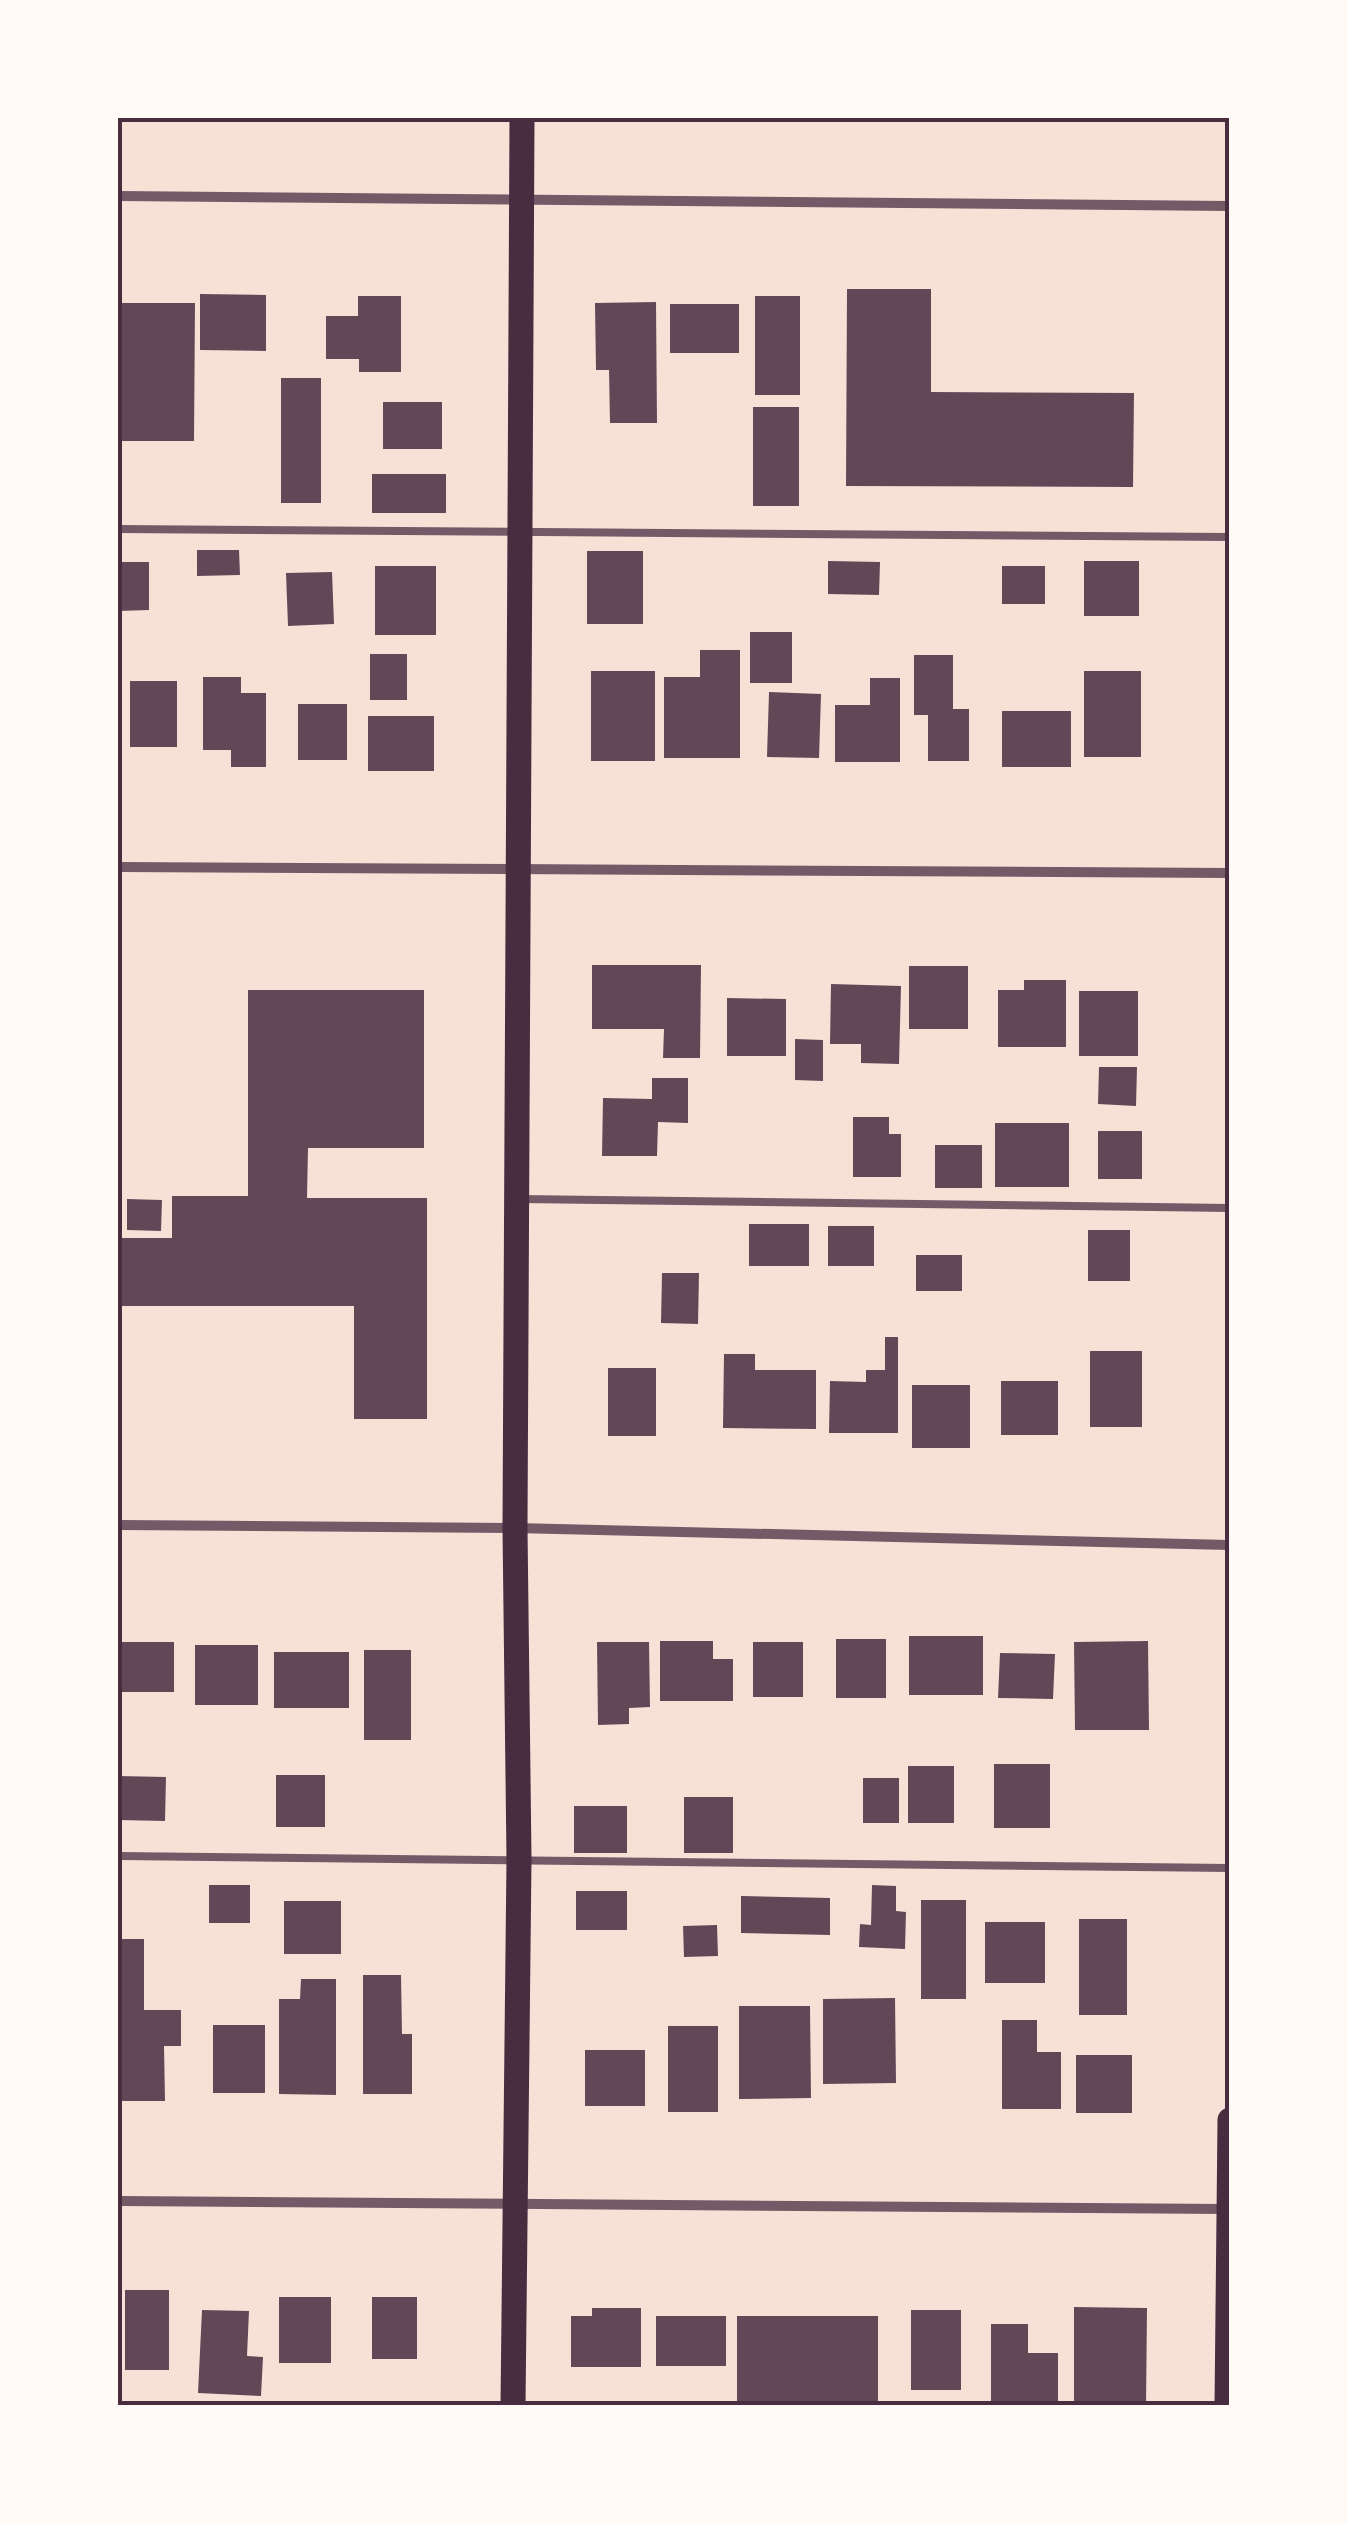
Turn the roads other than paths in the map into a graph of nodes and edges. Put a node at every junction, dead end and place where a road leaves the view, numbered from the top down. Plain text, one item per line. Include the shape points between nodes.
1 (522, 118) edge
2 (118, 196) edge
3 (522, 198) junction
4 (1230, 206) edge
5 (118, 529) edge
6 (519, 534) junction
7 (1230, 538) edge
8 (118, 866) edge
9 (519, 869) junction
10 (1230, 874) edge
11 (517, 1199) junction
12 (1230, 1208) edge
13 (118, 1526) edge
14 (515, 1528) junction
15 (1230, 1545) edge
16 (118, 1856) edge
17 (519, 1859) junction
18 (1230, 1868) edge
19 (1230, 2120) edge
20 (118, 2200) edge
21 (512, 2204) junction
22 (1228, 2209) edge
23 (513, 2406) edge
24 (1227, 2406) edge

1 - 3 main road
2 - 3 street
3 - 4 street
3 - 6 main road
5 - 6 lane
6 - 7 lane
6 - 9 main road
8 - 9 street
9 - 10 street
9 - 11 main road
11 - 12 lane
11 - 14 main road
13 - 14 street
14 - 15 street
14 - 17 main road
16 - 17 lane
17 - 18 lane
17 - 21 main road
19 - 22 main road
20 - 21 street
21 - 22 street
21 - 23 main road
22 - 24 main road

